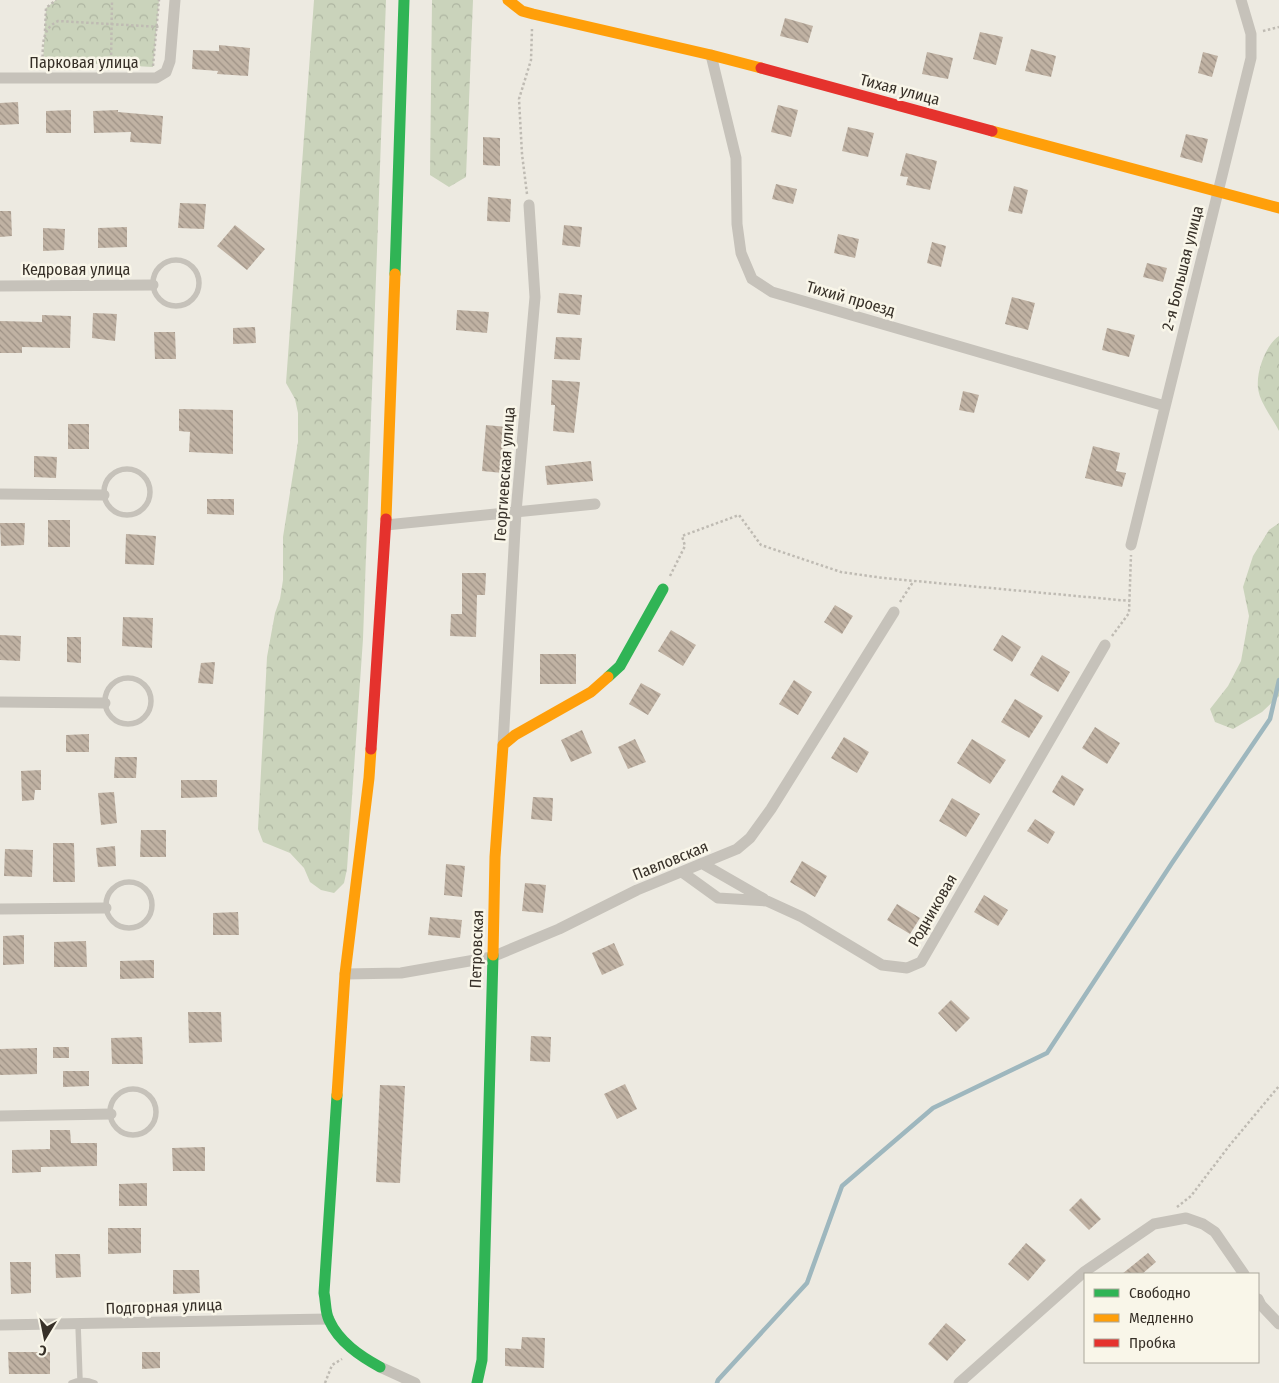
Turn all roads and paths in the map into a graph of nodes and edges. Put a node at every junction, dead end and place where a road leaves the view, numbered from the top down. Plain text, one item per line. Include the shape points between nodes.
1 (56, 0) edge
2 (112, 0) edge
3 (159, 0) edge
4 (175, 0) edge
5 (404, 0) edge
6 (1241, 0) edge
7 (510, 2) edge
8 (533, 14) junction
9 (112, 24) junction
10 (157, 26) junction
11 (173, 28) junction
12 (1279, 28) edge
13 (44, 32) junction
14 (1251, 34) junction
15 (711, 55) junction
16 (43, 61) junction
17 (91, 64) dead end
18 (111, 66) junction
19 (119, 66) dead end
20 (145, 66) dead end
21 (0, 78) edge
22 (41, 78) junction
23 (110, 79) junction
24 (1218, 191) junction
25 (529, 205) joint
26 (1279, 208) edge
27 (153, 285) junction
28 (0, 286) edge
29 (1165, 406) junction
30 (0, 494) edge
31 (104, 495) junction
32 (595, 504) dead end
33 (516, 512) junction
34 (386, 524) junction
35 (1131, 545) joint
36 (913, 581) junction
37 (663, 589) joint
38 (1130, 601) junction
39 (894, 612) joint
40 (1105, 646) joint
41 (0, 702) edge
42 (105, 704) junction
43 (503, 745) junction
44 (703, 864) junction
45 (682, 872) junction
46 (767, 901) junction
47 (106, 908) junction
48 (0, 909) edge
49 (492, 957) junction
50 (345, 974) junction
51 (1279, 1086) edge
52 (110, 1114) junction
53 (0, 1116) edge
54 (1176, 1208) dead end
55 (1243, 1273) edge
56 (1259, 1301) edge
57 (329, 1319) junction
58 (78, 1324) junction
59 (1279, 1324) edge
60 (0, 1325) edge
61 (356, 1352) junction
62 (80, 1380) junction
63 (71, 1383) edge
64 (95, 1383) edge
65 (325, 1383) edge
66 (415, 1383) edge
67 (477, 1383) edge
68 (959, 1383) edge

1 - 13 path via 46,8
2 - 9 path
3 - 10 path
4 - 11 street
5 - 34 street
6 - 14 street, 2-я Большая улица
7 - 8 street, Тихая улица
8 - 15 street, Тихая улица
8 - 25 path via 531,60 520,99 522,154
9 - 10 path
9 - 13 path via 58,21 50,24
9 - 18 path
10 - 11 path
10 - 20 path via 153,66
11 - 23 street, Парковая улица via 166,72 156,78
12 - 14 path
13 - 16 path
14 - 24 street, 2-я Большая улица via 1251,58
15 - 24 street, Тихая улица
15 - 29 street, Тихий проезд via 736,158 741,254 752,279 772,292
16 - 17 path
16 - 22 path
18 - 19 path
18 - 23 path
21 - 22 street, Парковая улица
22 - 23 street, Парковая улица
24 - 26 street, Тихая улица
24 - 29 street, 2-я Большая улица
25 - 33 street, Георгиевская улица via 535,297
27 - 27 lane via 157,270 169,260 192,266 199,280 191,300 178,306 159,298
27 - 28 street, Кедровая улица
29 - 35 street, 2-я Большая улица
30 - 31 street
31 - 31 lane via 108,480 121,470 129,469 143,476 150,490 143,509 130,515 110,508
32 - 33 street
33 - 34 street
33 - 43 street, Георгиевская улица
34 - 50 street via 369,778
35 - 38 path
36 - 37 path via 841,572 761,544 739,515 682,536 685,546
36 - 38 path
36 - 39 path
37 - 43 street via 620,666 591,692
38 - 40 path via 1130,613
39 - 44 street, Павловская via 750,838 737,849
40 - 46 street, Родниковая via 921,962 907,968 882,965 802,917
41 - 42 street
42 - 42 lane via 112,684 125,678 145,685 151,698 147,714 134,723 118,722 112,718
43 - 49 street, Петровская
44 - 45 street, Павловская
44 - 46 street
45 - 46 street, Родниковая via 718,898
45 - 49 street, Павловская
47 - 47 lane via 110,892 122,883 130,882 145,888 152,902 149,916 132,928 117,925
47 - 48 street
49 - 50 street, Павловская via 401,973
49 - 67 street, Петровская via 482,1360
50 - 57 street via 324,1293
51 - 54 path via 1190,1196
52 - 52 lane via 114,1099 120,1093 135,1089 150,1095 156,1109 156,1117 149,1129 136,1135 116,1127
52 - 53 street
55 - 68 street via 1215,1232 1204,1224 1186,1218 1154,1224 1084,1272
56 - 59 street
57 - 58 street, Подгорная улица
57 - 61 street via 344,1342
58 - 60 street, Подгорная улица
58 - 62 lane
61 - 65 path via 332,1366
61 - 66 street via 380,1368
62 - 63 lane
62 - 64 lane

